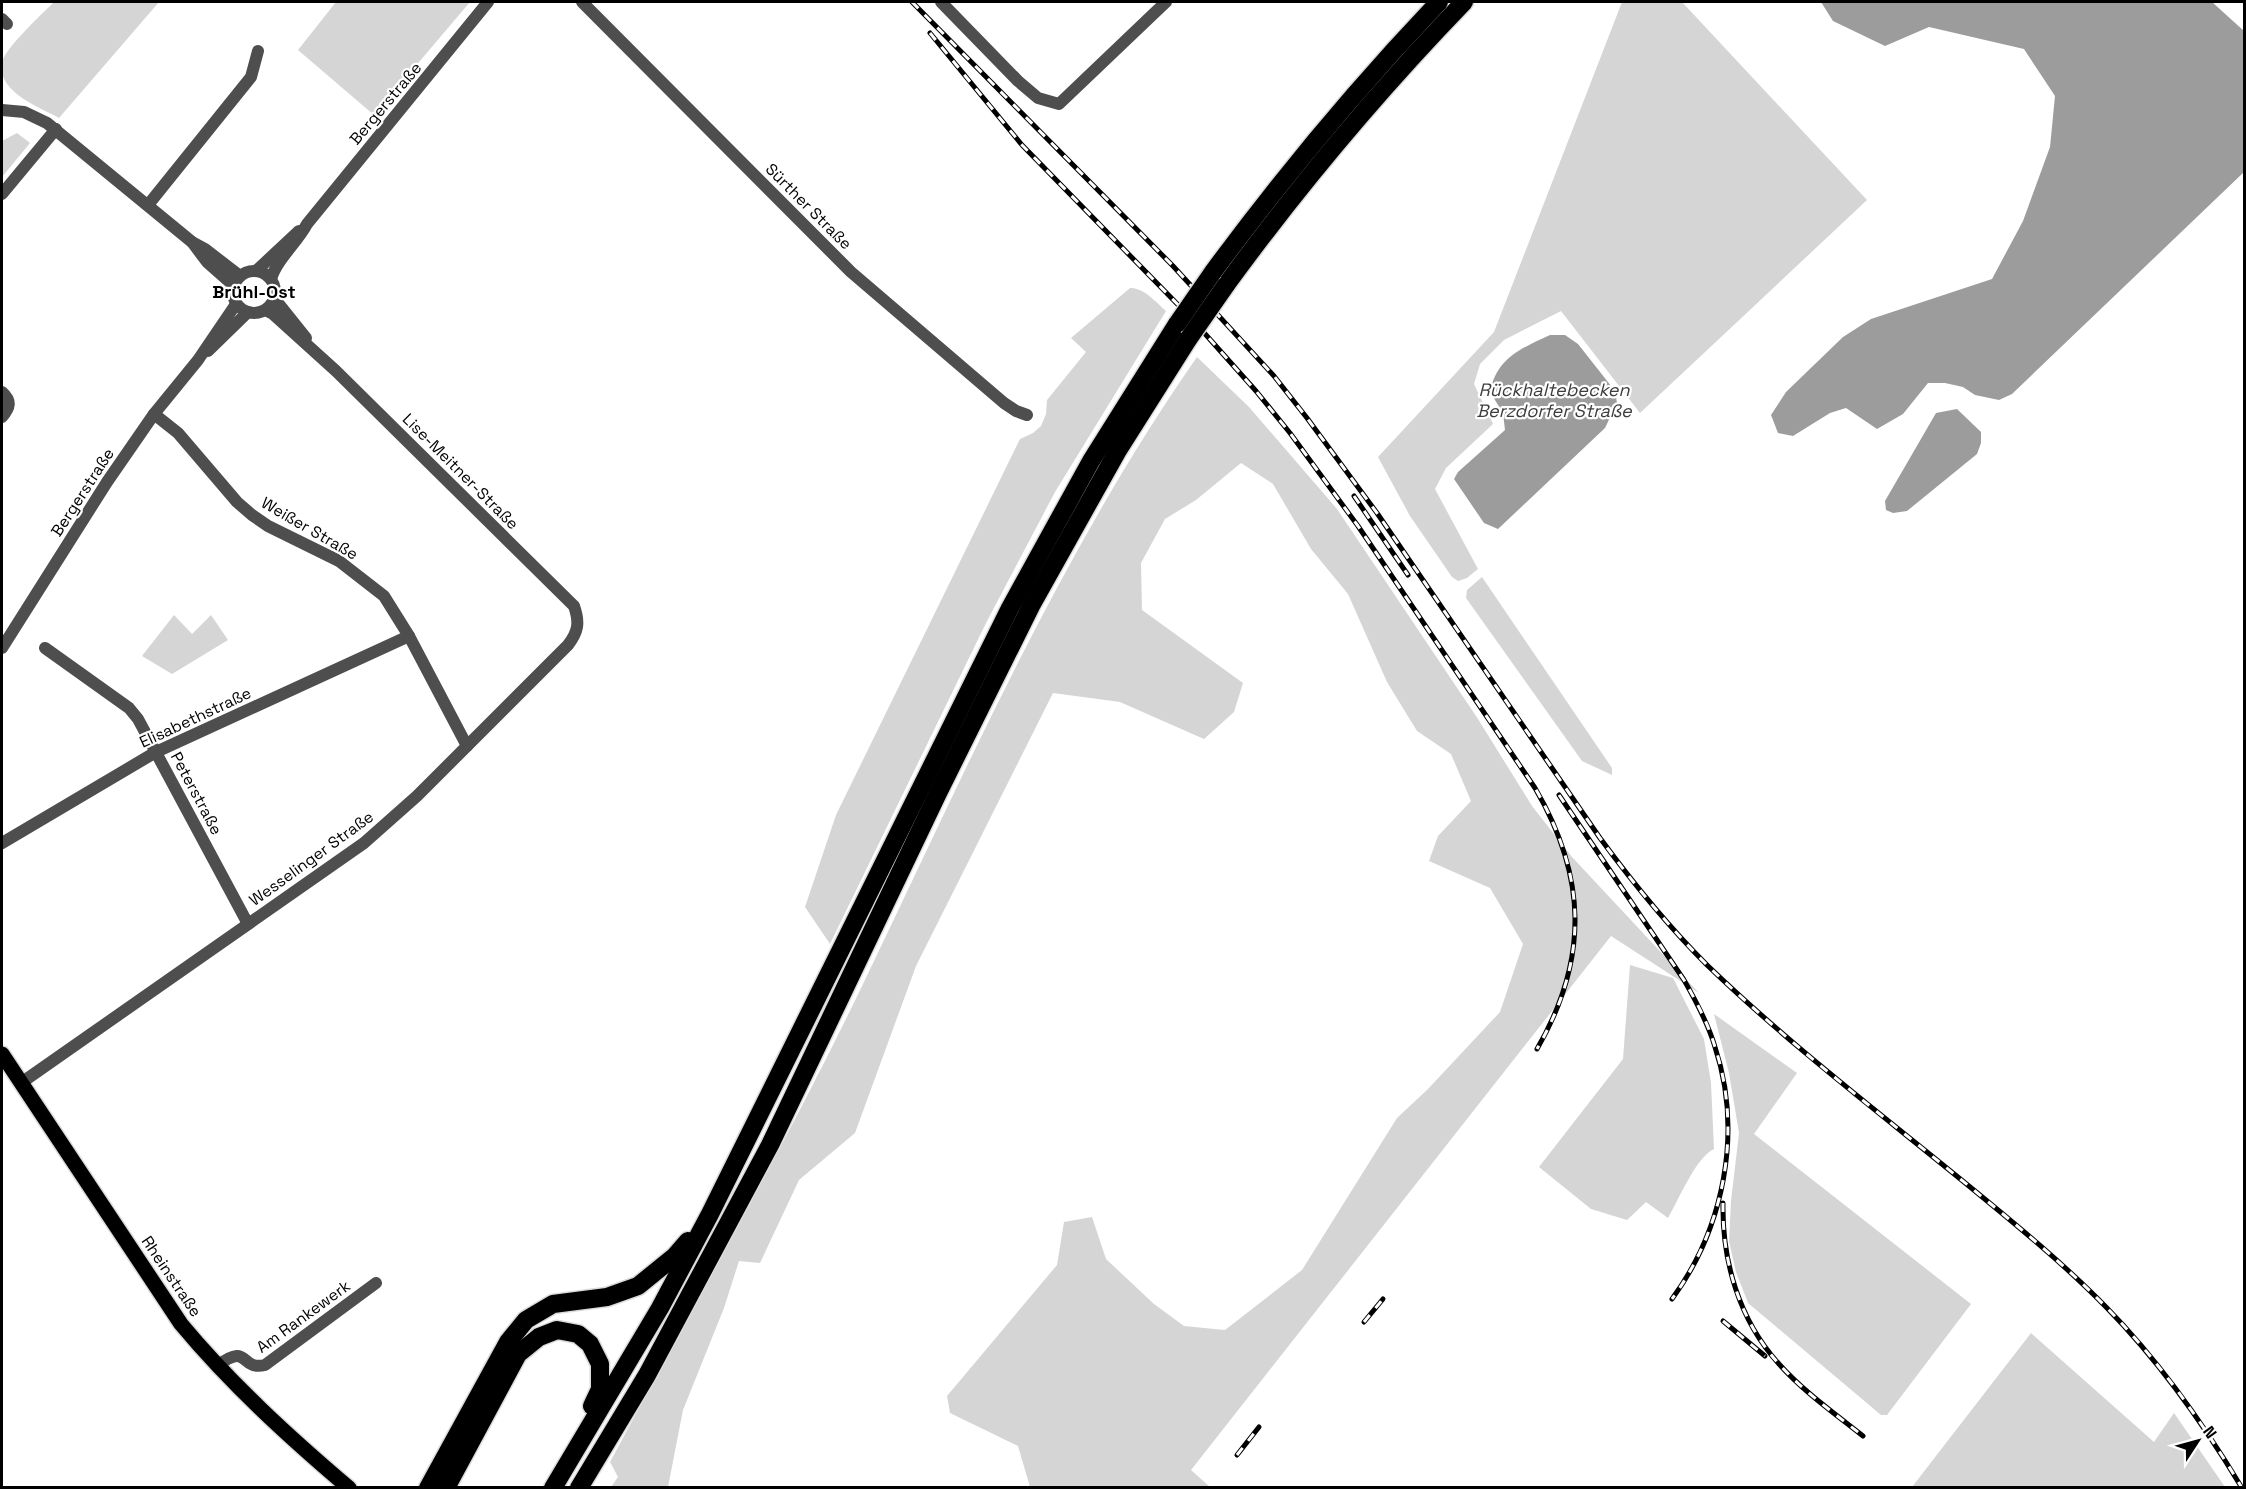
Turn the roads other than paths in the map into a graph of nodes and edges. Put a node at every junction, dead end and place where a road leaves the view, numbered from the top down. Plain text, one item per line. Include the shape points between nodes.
1 (488, 2) edge
2 (582, 2) edge
3 (941, 2) edge
4 (1166, 2) edge
5 (1439, 2) edge
6 (1464, 2) edge
7 (258, 51) dead end
8 (2, 110) edge
9 (56, 129) junction
10 (2, 194) edge
11 (148, 205) junction
12 (307, 224) junction
13 (256, 271) junction
14 (271, 279) junction
15 (236, 281) junction
16 (274, 298) junction
17 (236, 304) junction
18 (265, 310) junction
19 (248, 312) junction
20 (315, 352) junction
21 (198, 360) junction
22 (2, 392) edge
23 (154, 414) junction
24 (1027, 415) dead end
25 (2, 417) edge
26 (578, 618) joint
27 (409, 636) junction
28 (2, 648) edge
29 (45, 648) dead end
30 (467, 746) junction
31 (156, 752) junction
32 (2, 843) edge
33 (248, 924) junction
34 (2, 1054) edge
35 (21, 1083) junction
36 (710, 1214) junction
37 (376, 1283) dead end
38 (217, 1366) junction
39 (437, 1483) edge
40 (349, 1488) edge
41 (418, 1488) edge
42 (553, 1488) edge
43 (579, 1488) edge

1 - 12 street, Bergerstraße
2 - 24 street, Sürther Straße via 852,272 1004,403
3 - 4 street via 1018,81 1038,98 1059,104
5 - 36 highway, bridge via 1311,145 1213,272 1090,461 1014,599
6 - 43 highway, bridge via 1334,145 1272,223 1189,338 1117,452 1041,587 974,718 770,1144 647,1376
7 - 11 street via 251,77
8 - 9 street via 24,112
9 - 10 street
9 - 11 street
11 - 15 street via 205,249
12 - 13 street, Bergerstraße
12 - 14 street, Bergerstraße
13 - 14 street
13 - 15 street, Bergerstraße via 245,272
14 - 16 street
15 - 17 street via 232,292
16 - 18 street
16 - 20 street, Lise-Meitner-Straße
17 - 19 street
17 - 21 street, Bergerstraße
18 - 19 street
18 - 20 street, Lise-Meitner-Straße
19 - 21 street, Bergerstraße
20 - 26 street, Lise-Meitner-Straße via 574,606
21 - 23 street, Bergerstraße
22 - 25 street via 9,401
23 - 27 street, Weißer Straße via 178,433 249,513 339,561 384,596
23 - 28 street, Bergerstraße
26 - 30 street, Wesselinger Straße via 577,633 567,645
27 - 30 street, Weißer Straße
27 - 31 street, Elisabethstraße
29 - 31 street, Peterstraße via 129,708
30 - 33 street, Wesselinger Straße via 364,843
31 - 32 street, Elisabethstraße
31 - 33 street, Peterstraße
33 - 35 street, Wesselinger Straße
34 - 35 main road, Rheinstraße
35 - 38 main road, Rheinstraße via 181,1324
36 - 39 highway via 675,1256 638,1286 607,1297 553,1304 526,1320 508,1342
36 - 42 highway via 660,1308
37 - 38 street, Am Rankewerk via 265,1365 254,1366 231,1355
38 - 40 main road, Rheinstraße
39 - 41 highway
39 - 42 highway via 518,1354 538,1337 556,1330 578,1334 590,1344 600,1364 600,1389

